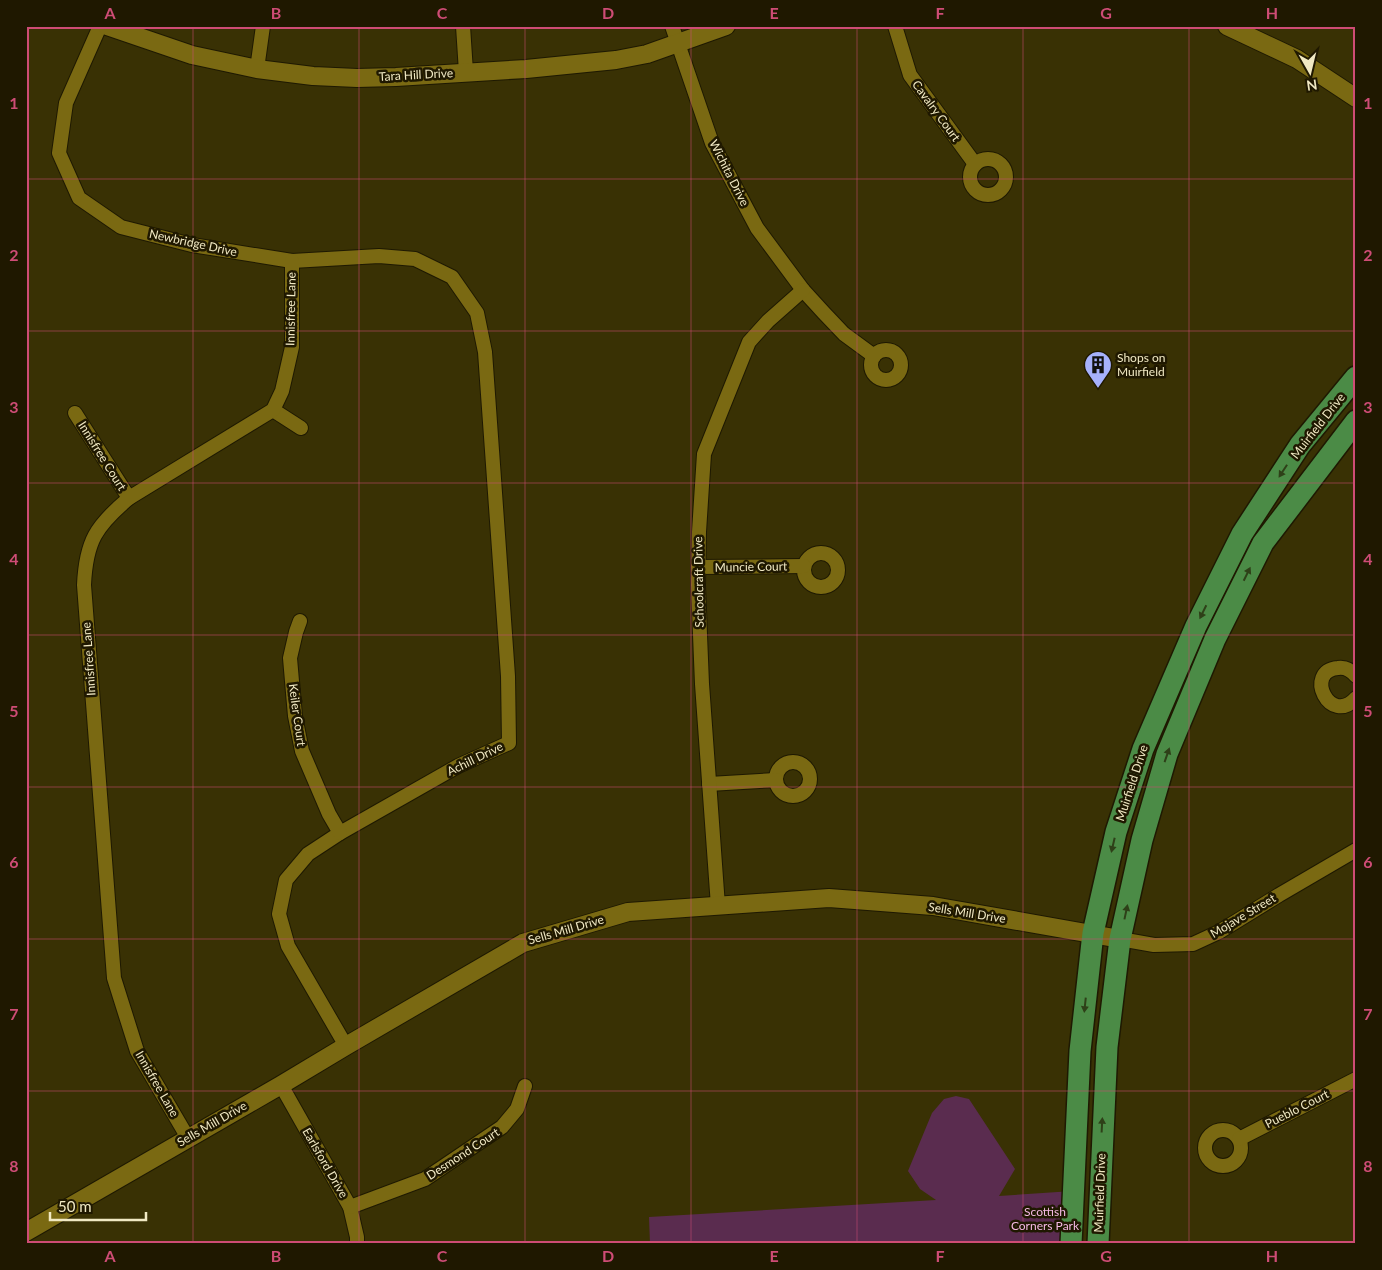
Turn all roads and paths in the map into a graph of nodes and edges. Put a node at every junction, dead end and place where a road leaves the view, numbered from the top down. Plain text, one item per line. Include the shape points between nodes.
1 (100, 26) edge
2 (107, 26) edge
3 (263, 26) edge
4 (462, 26) edge
5 (672, 26) edge
6 (726, 26) edge
7 (895, 26) edge
8 (1227, 26) edge
9 (677, 44) junction
10 (256, 69) junction
11 (466, 72) junction
12 (1356, 98) edge
13 (975, 164) dead end
14 (292, 261) junction
15 (803, 290) junction
16 (477, 313) joint
17 (874, 356) dead end
18 (1356, 378) edge
19 (273, 410) junction
20 (75, 413) dead end
21 (1356, 421) edge
22 (302, 428) dead end
23 (129, 498) junction
24 (804, 566) dead end
25 (698, 568) junction
26 (300, 621) dead end
27 (1356, 676) edge
28 (1354, 705) edge
29 (776, 780) dead end
30 (708, 784) junction
31 (340, 833) junction
32 (1356, 850) edge
33 (718, 906) junction
34 (1092, 934) junction
35 (1120, 939) junction
36 (346, 1046) junction
37 (1356, 1079) edge
38 (281, 1086) junction
39 (525, 1086) dead end
40 (188, 1138) junction
41 (1239, 1139) dead end
42 (350, 1207) junction
43 (26, 1232) edge
44 (357, 1244) edge
45 (1071, 1244) edge
46 (1098, 1244) edge

1 - 14 street, Newbridge Drive via 66,103 59,153 79,198 121,227 192,245
2 - 10 street, Tara Hill Drive via 192,55
3 - 10 street
4 - 11 street
5 - 9 street, Wichita Drive
6 - 9 street, Tara Hill Drive
7 - 13 street, Cavalry Court via 910,75
8 - 12 street via 1297,59
9 - 11 street, Tara Hill Drive via 647,54 601,62
9 - 15 street, Wichita Drive via 712,143 757,228
10 - 11 street, Tara Hill Drive via 357,78
14 - 16 street, Newbridge Drive via 379,256 415,259 452,277
14 - 19 street, Innisfree Lane via 292,346 282,391
15 - 17 street, Wichita Drive via 844,334
15 - 25 street, Schoolcraft Drive via 749,342 704,454
16 - 31 street, Achill Drive via 485,362 508,676 509,743 458,766
18 -> 34 main road, Muirfield Drive via 1300,445 1242,534 1196,626 1143,749 1116,832
19 - 22 street
19 - 23 street, Innisfree Lane
20 - 23 street, Innisfree Court
35 -> 21 main road, Muirfield Drive via 1142,840 1167,754 1215,639 1263,543
23 - 40 street, Innisfree Lane via 108,516 94,534 85,563 84,585 114,978 137,1051
24 - 25 street, Muncie Court
25 - 30 street, Schoolcraft Drive
26 - 31 street, Keiler Court via 290,658 295,716 302,751
27 - 28 street via 1348,669 1336,668 1322,681 1322,694 1326,700 1337,706
29 - 30 street
30 - 33 street, Schoolcraft Drive
31 - 36 street, Achill Drive via 308,854 286,880 279,914 288,946
32 - 35 street, Mojave Street via 1219,932 1193,944 1154,945
33 - 34 street, Sells Mill Drive via 838,899 933,906
33 - 36 street, Sells Mill Drive via 628,912 523,943
34 - 35 street, Sells Mill Drive
34 -> 45 main road, Muirfield Drive via 1080,1051
46 -> 35 main road, Muirfield Drive via 1106,1047
36 - 38 street, Sells Mill Drive
37 - 41 street, Pueblo Court
38 - 40 street, Sells Mill Drive
38 - 42 street, Earlsford Drive
39 - 42 street, Desmond Court via 517,1109 502,1127 425,1179
40 - 43 street, Sells Mill Drive
42 - 44 street, Earlsford Drive

